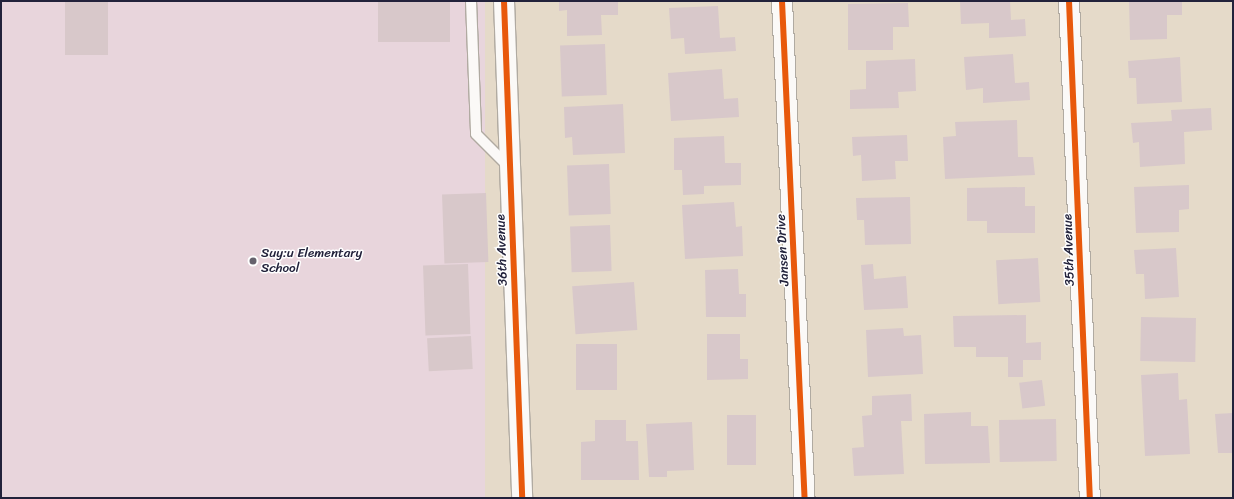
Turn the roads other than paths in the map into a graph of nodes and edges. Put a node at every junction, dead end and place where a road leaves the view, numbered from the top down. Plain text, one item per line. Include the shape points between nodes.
1 (471, 1) edge
2 (504, 1) edge
3 (782, 1) edge
4 (1069, 1) edge
5 (510, 167) junction
6 (522, 498) edge
7 (805, 498) edge
8 (1090, 498) edge

1 - 5 lane via 476,134
2 - 5 street, 36th Avenue
3 - 7 street, Jansen Drive
4 - 8 street, 35th Avenue
5 - 6 street, 36th Avenue

